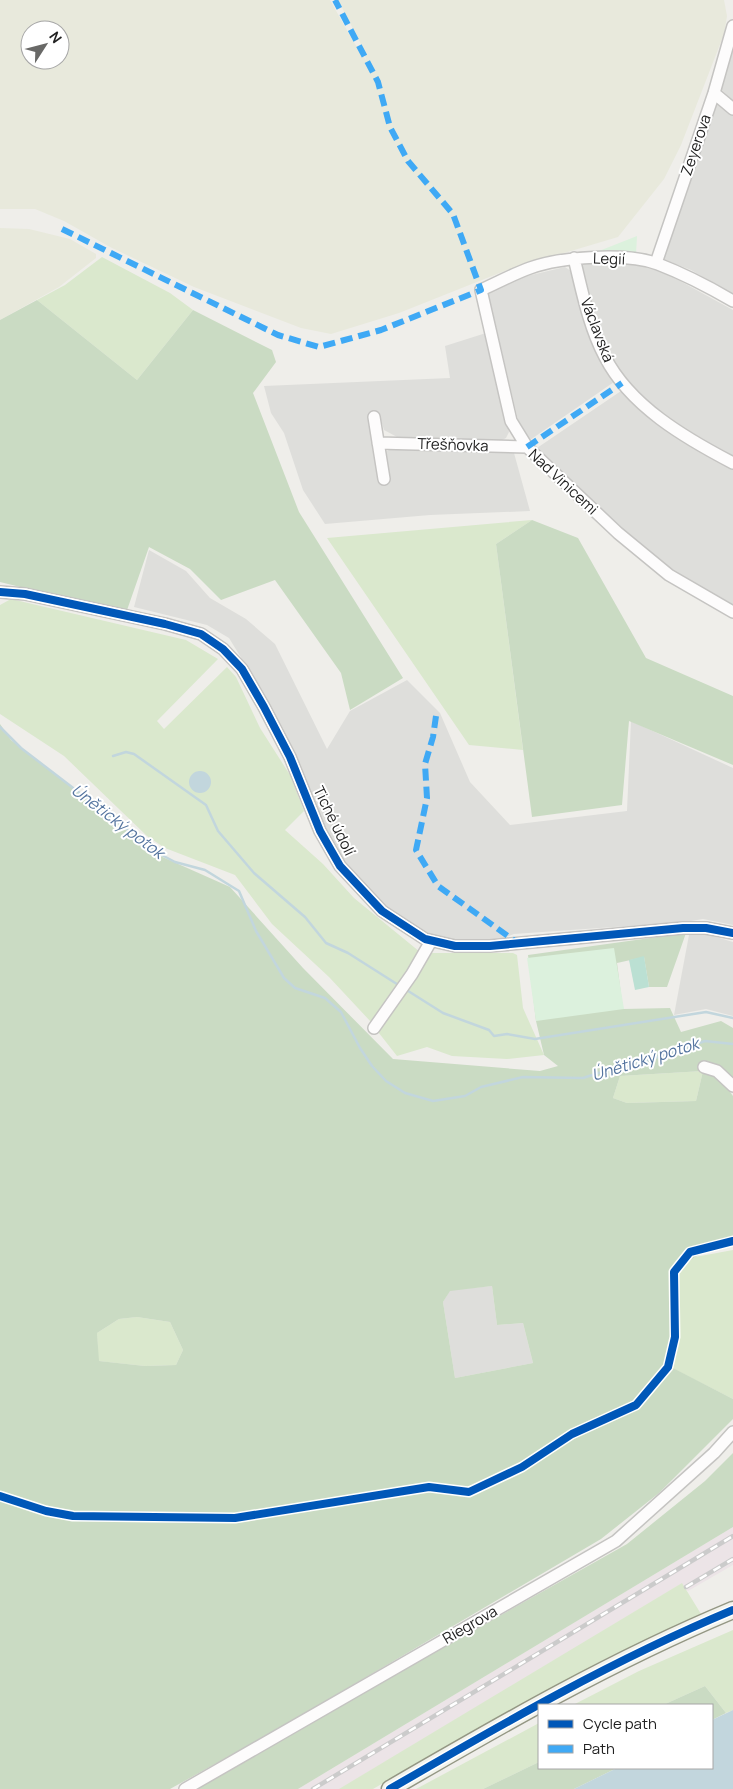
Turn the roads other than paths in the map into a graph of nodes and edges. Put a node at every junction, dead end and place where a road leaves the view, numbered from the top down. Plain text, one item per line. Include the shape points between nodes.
1 (733, 26) edge
2 (714, 93) junction
3 (733, 110) edge
4 (574, 258) junction
5 (656, 263) junction
6 (481, 290) joint
7 (733, 301) edge
8 (374, 417) dead end
9 (378, 443) junction
10 (527, 447) junction
11 (733, 463) edge
12 (384, 479) dead end
13 (0, 592) edge
14 (733, 612) edge
15 (733, 933) edge
16 (432, 942) junction
17 (374, 1028) dead end
18 (704, 1067) dead end
19 (733, 1086) edge
20 (733, 1432) edge
21 (733, 1610) edge
22 (539, 1704) edge
23 (538, 1705) edge
24 (185, 1789) edge
25 (390, 1789) edge

1 - 2 street, Zeyerova
2 - 3 street
2 - 5 street, Zeyerova
4 - 5 street, Legií via 618,258
4 - 6 street, Legií via 530,268
4 - 11 street, Václavská via 588,314 605,357 622,383 646,408 706,449
5 - 7 street, Legií
6 - 10 street, Nad Vinicemi via 511,421
8 - 9 street
9 - 10 street, Třešňovka
9 - 12 street
10 - 14 street, Nad Vinicemi via 618,533 669,575
13 - 16 street, Tiché údolí via 26,594 165,624 201,634 222,649 242,669 264,707 290,757 320,831 340,866 382,911
15 - 16 street, Tiché údolí via 683,928 490,946
16 - 17 street
18 - 19 street via 717,1071
20 - 24 street, Riegrova via 616,1541
21 - 22 main road via 574,1684
23 - 25 main road

